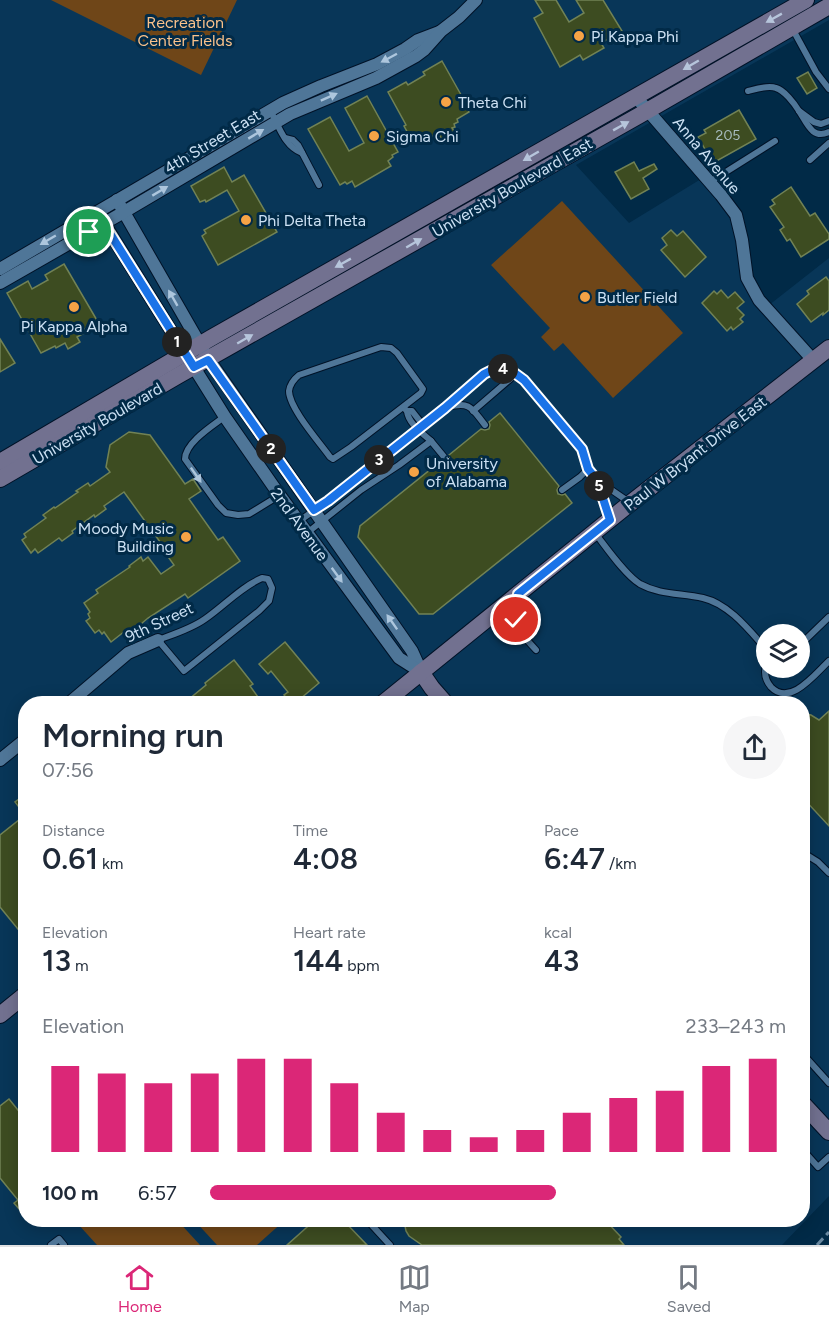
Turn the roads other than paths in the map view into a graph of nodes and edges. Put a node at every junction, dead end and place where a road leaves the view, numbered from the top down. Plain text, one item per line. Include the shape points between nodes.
1 (476, 0) edge
2 (806, 0) edge
3 (829, 6) edge
4 (792, 27) junction
5 (441, 31) junction
6 (829, 89) edge
7 (748, 91) dead end
8 (636, 97) junction
9 (270, 110) junction
10 (648, 110) junction
11 (799, 110) junction
12 (829, 121) edge
13 (277, 122) junction
14 (829, 132) edge
15 (775, 141) dead end
16 (829, 143) edge
17 (810, 160) dead end
18 (710, 182) junction
19 (319, 184) dead end
20 (117, 200) junction
21 (97, 212) junction
22 (124, 213) junction
23 (104, 224) junction
24 (0, 269) edge
25 (0, 283) edge
26 (829, 348) edge
27 (196, 356) junction
28 (813, 360) junction
29 (516, 374) junction
30 (445, 408) junction
31 (405, 409) junction
32 (473, 411) junction
33 (225, 417) junction
34 (485, 425) dead end
35 (421, 427) junction
36 (431, 441) junction
37 (445, 458) dead end
38 (0, 462) edge
39 (588, 469) junction
40 (0, 479) edge
41 (597, 480) junction
42 (562, 490) dead end
43 (280, 495) junction
44 (631, 503) junction
45 (314, 510) junction
46 (610, 520) junction
47 (298, 522) junction
48 (322, 522) junction
49 (594, 532) junction
50 (307, 533) junction
51 (518, 594) junction
52 (829, 617) edge
53 (810, 635) edge
54 (756, 637) edge
55 (158, 640) junction
56 (536, 650) dead end
57 (829, 661) edge
58 (421, 672) junction
59 (766, 678) edge
60 (77, 696) edge
61 (392, 696) edge
62 (440, 696) edge
63 (18, 745) edge
64 (0, 760) edge
65 (810, 857) edge
66 (829, 873) edge
67 (18, 1000) edge
68 (0, 1015) edge
69 (810, 1061) edge
70 (827, 1077) edge
71 (810, 1112) edge
72 (829, 1132) edge
73 (829, 1157) edge
74 (810, 1158) edge
75 (373, 1227) edge
76 (51, 1245) edge
77 (64, 1245) edge
78 (390, 1245) edge

1 - 5 street, 4th Street East
2 -> 8 main road, University Boulevard East
3 - 4 main road, University Boulevard East
4 - 6 lane
4 - 10 main road, University Boulevard East
5 -> 9 street, 4th Street East via 377,64
13 -> 5 street, 4th Street East via 406,62
7 - 11 lane via 773,86
8 - 10 street, Anna Avenue
8 -> 27 main road, University Boulevard East
9 - 13 lane
9 - 20 street, 4th Street East
10 - 18 street, Anna Avenue
27 -> 10 main road, University Boulevard East
11 - 12 lane via 814,122
11 - 14 lane via 817,134
13 - 19 lane via 285,138 298,146
22 -> 13 street, 4th Street East
15 - 18 lane
16 - 17 lane
18 - 28 street, Anna Avenue via 736,215 747,278 759,300
20 - 21 street, 4th Street East
20 - 22 street, 2nd Avenue
21 - 23 street, 2nd Avenue
21 -> 24 street, 4th Street East
22 - 23 street, 4th Street East
27 -> 22 street, 2nd Avenue
23 - 25 street, 4th Street East
23 - 27 street, 2nd Avenue
26 - 28 main road, Paul W Bryant Drive East
27 - 33 street, 2nd Avenue
27 - 38 main road, University Boulevard
27 - 40 main road, University Boulevard
27 - 45 street, 2nd Avenue
28 - 44 main road, Paul W Bryant Drive East
29 - 30 lane via 509,369 494,369
29 - 32 lane
29 - 39 lane via 582,449
30 - 32 lane via 464,404
30 - 35 lane
31 - 31 lane via 333,459 295,409 289,392 300,375 385,347 397,353 423,389
31 - 35 lane via 412,411
32 - 34 lane
33 - 43 street, 2nd Avenue
33 -> 43 lane via 192,443 185,459 226,513 249,513
35 - 36 lane
35 - 45 lane
36 - 37 lane
36 - 48 lane
39 - 41 lane
39 - 42 lane
41 - 44 lane
41 - 46 lane
43 - 47 street, 2nd Avenue
44 - 46 main road, Paul W Bryant Drive East
45 - 47 lane
45 - 48 street, 2nd Avenue
46 - 49 main road, Paul W Bryant Drive East
47 - 50 street, 2nd Avenue
48 - 50 lane
58 -> 48 street, 2nd Avenue via 412,651
49 - 51 main road, Paul W Bryant Drive East
49 - 54 lane via 638,583 653,590 704,598 735,615
50 -> 58 street, 2nd Avenue via 399,658
51 - 56 lane via 518,628
51 - 58 main road, Paul W Bryant Drive East
52 - 53 lane
55 - 55 lane, 9th Street via 184,671 269,601 272,588 268,579 256,580 203,621
55 - 60 street, 9th Street via 128,653
57 - 59 lane via 792,693 777,692
58 - 61 main road, Paul W Bryant Drive East
58 - 62 main road, 2nd Avenue
63 - 64 street
65 - 66 lane
67 - 68 main road
69 - 70 lane
71 - 72 main road
73 - 74 lane via 818,1167
75 - 78 lane
76 - 77 lane via 59,1239

